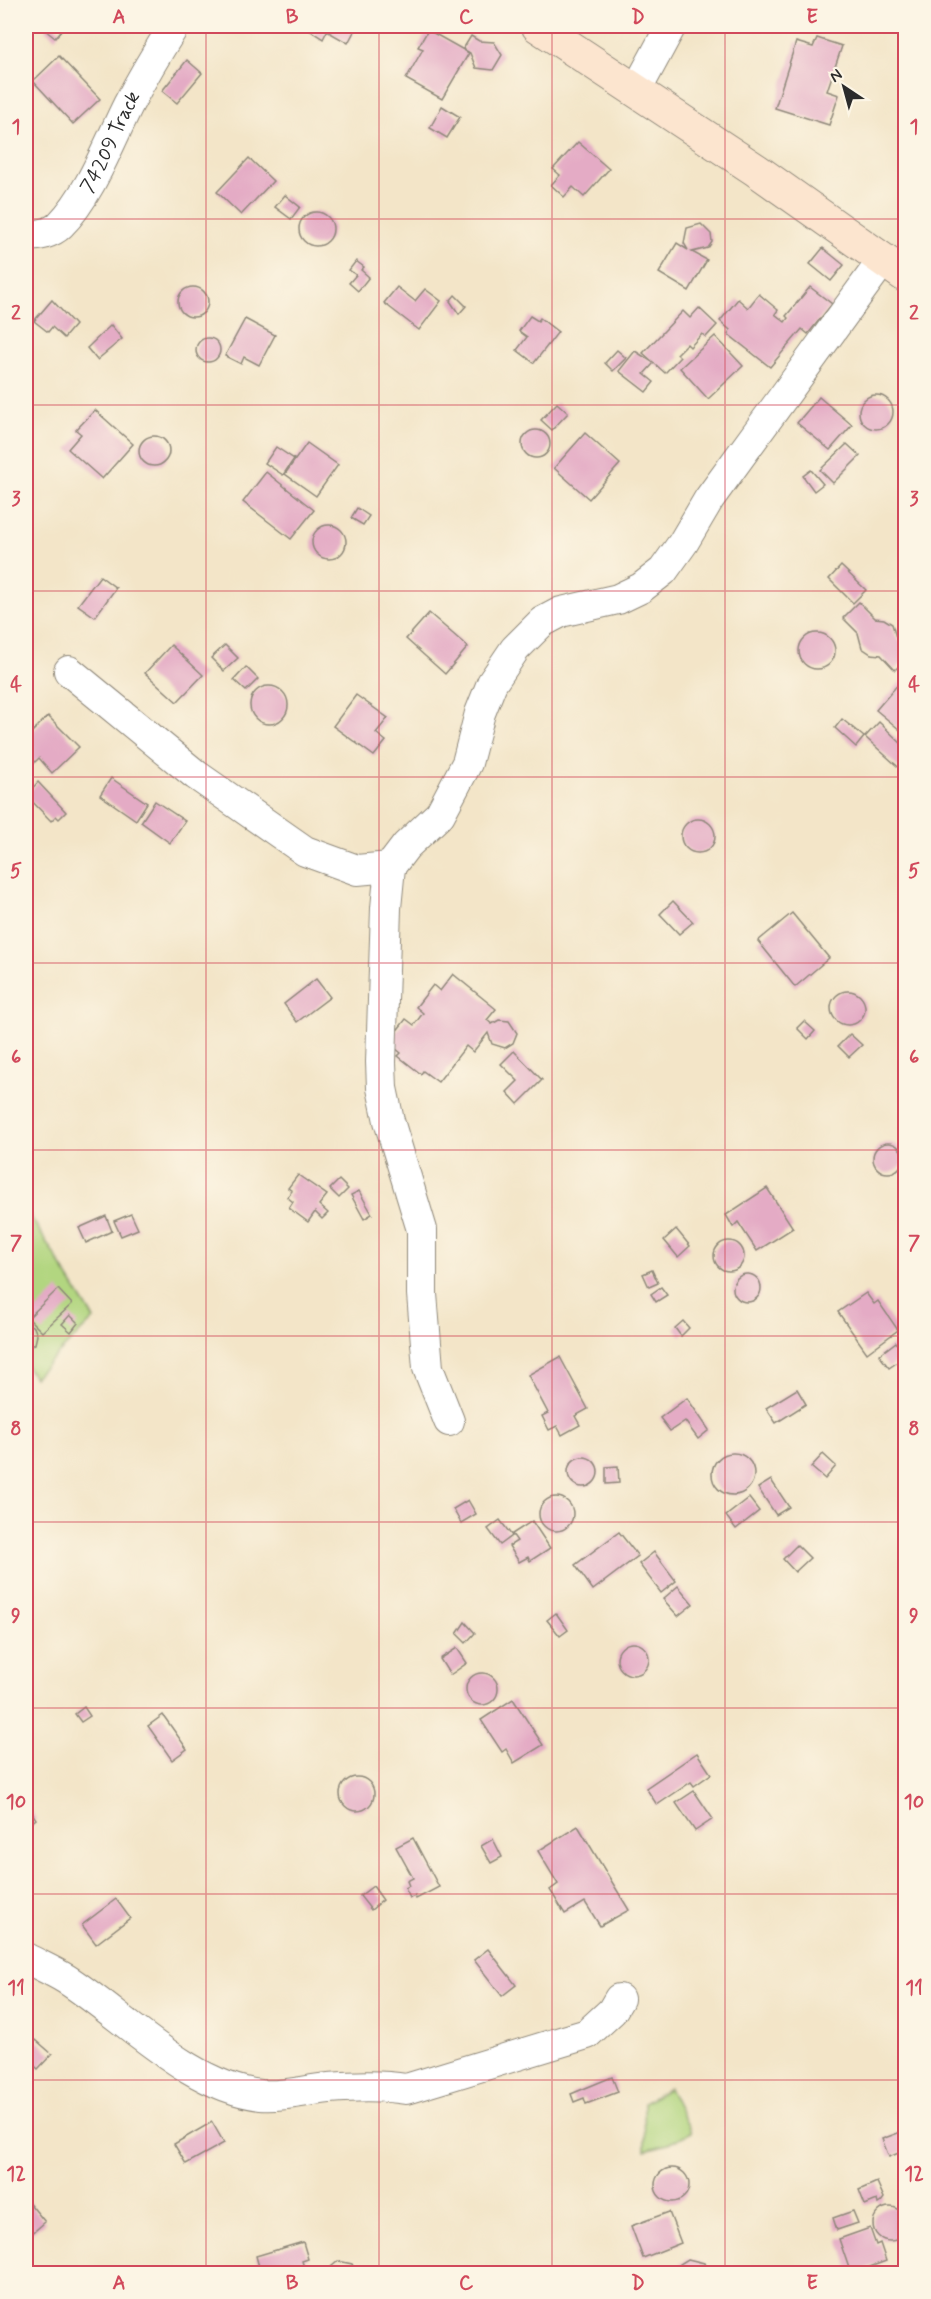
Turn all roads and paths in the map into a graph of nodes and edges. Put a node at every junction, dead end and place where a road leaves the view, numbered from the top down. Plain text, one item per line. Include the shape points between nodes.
1 (174, 26) edge
2 (538, 26) edge
3 (670, 26) edge
4 (636, 91) junction
5 (26, 236) edge
6 (894, 268) edge
7 (69, 671) dead end
8 (390, 867) junction
9 (449, 1421) dead end
10 (26, 1958) edge
11 (619, 1999) dead end

1 - 5 street, 74209 Track via 145,72 111,144 73,210 58,227
2 - 4 street
3 - 4 street
4 - 6 street
6 - 8 street via 709,499 663,571 618,599 561,612 542,622 515,649 492,683 467,762 440,814
7 - 8 street via 196,775 305,851 357,870
8 - 9 street via 382,1088 388,1121 422,1230 428,1368
10 - 11 street via 66,1980 168,2055 214,2080 260,2095 328,2088 406,2089 587,2034

